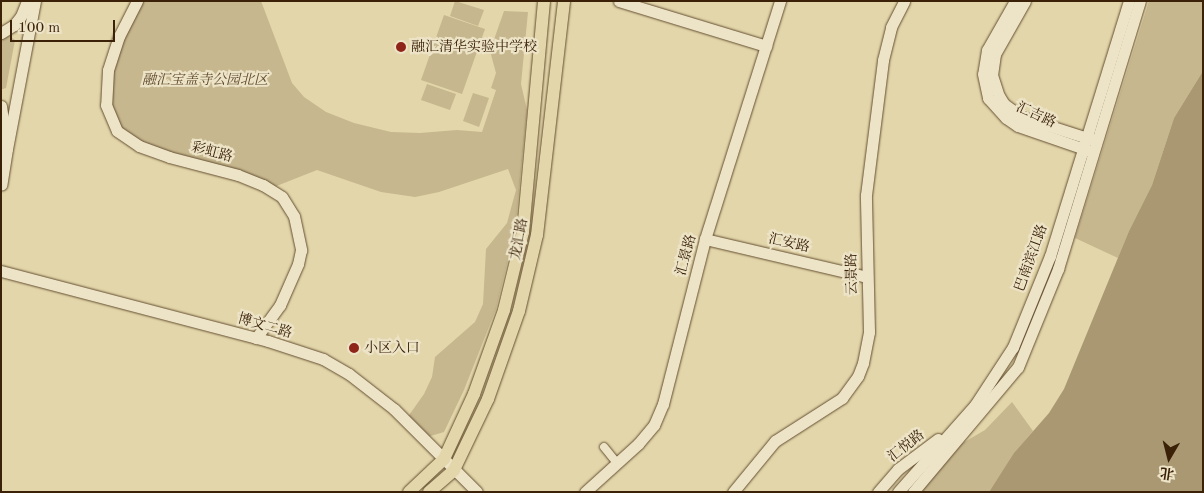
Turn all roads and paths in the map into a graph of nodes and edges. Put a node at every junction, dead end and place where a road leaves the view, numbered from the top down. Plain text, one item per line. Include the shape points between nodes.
1 (27, 1) edge
2 (35, 1) edge
3 (137, 1) edge
4 (544, 1) edge
5 (564, 1) edge
6 (619, 1) edge
7 (780, 1) edge
8 (904, 1) edge
9 (1015, 1) edge
10 (1025, 1) edge
11 (1128, 1) edge
12 (1140, 1) edge
13 (1, 34) edge
14 (766, 46) junction
15 (1, 106) edge
16 (1090, 145) junction
17 (7, 150) junction
18 (1, 185) edge
19 (705, 239) junction
20 (1, 271) edge
21 (866, 277) junction
22 (256, 338) junction
23 (955, 426) junction
24 (604, 447) dead end
25 (444, 459) junction
26 (616, 462) junction
27 (454, 470) junction
28 (409, 492) edge
29 (429, 492) edge
30 (477, 492) edge
31 (585, 492) edge
32 (733, 492) edge
33 (878, 492) edge
34 (898, 492) edge
35 (913, 492) edge

1 - 13 street via 14,25
2 - 17 street
3 - 22 street, 彩虹路 via 108,70 106,105 117,131 140,146 238,174 264,185 282,197 294,216 300,250 298,264 280,305
4 - 25 main road, 龙汇路 via 523,232 504,310 474,394
5 - 27 main road, 龙汇路 via 537,235 521,302 488,399
6 - 14 street
7 - 14 street, 汇景路
8 - 21 street, 云景路 via 891,27 883,60 866,195
9 - 16 street, 汇吉路 via 987,50 982,74 988,98 1018,126
10 - 16 street, 汇吉路 via 995,54 994,86 1004,104 1022,117
11 - 16 street, 巴南滨江路
12 - 16 street, 巴南滨江路
14 - 19 street, 汇景路
15 - 17 street
16 - 23 street, 巴南滨江路 via 1013,347 975,405
16 - 35 street, 巴南滨江路 via 1058,269 1018,368
17 - 18 street
19 - 21 street, 汇安路
19 - 26 street, 汇景路 via 663,404 654,425
20 - 22 street, 博文二路
21 - 32 street, 云景路 via 869,332 858,376 842,398 775,441
22 - 25 street, 博文二路 via 323,359 349,374 394,409
23 - 33 street, 汇悦路 via 898,469
23 - 34 street, 巴南滨江路
24 - 26 street
25 - 27 street, 博文二路
25 - 28 main road
26 - 31 street, 汇景路
27 - 29 main road
27 - 30 street, 博文二路

